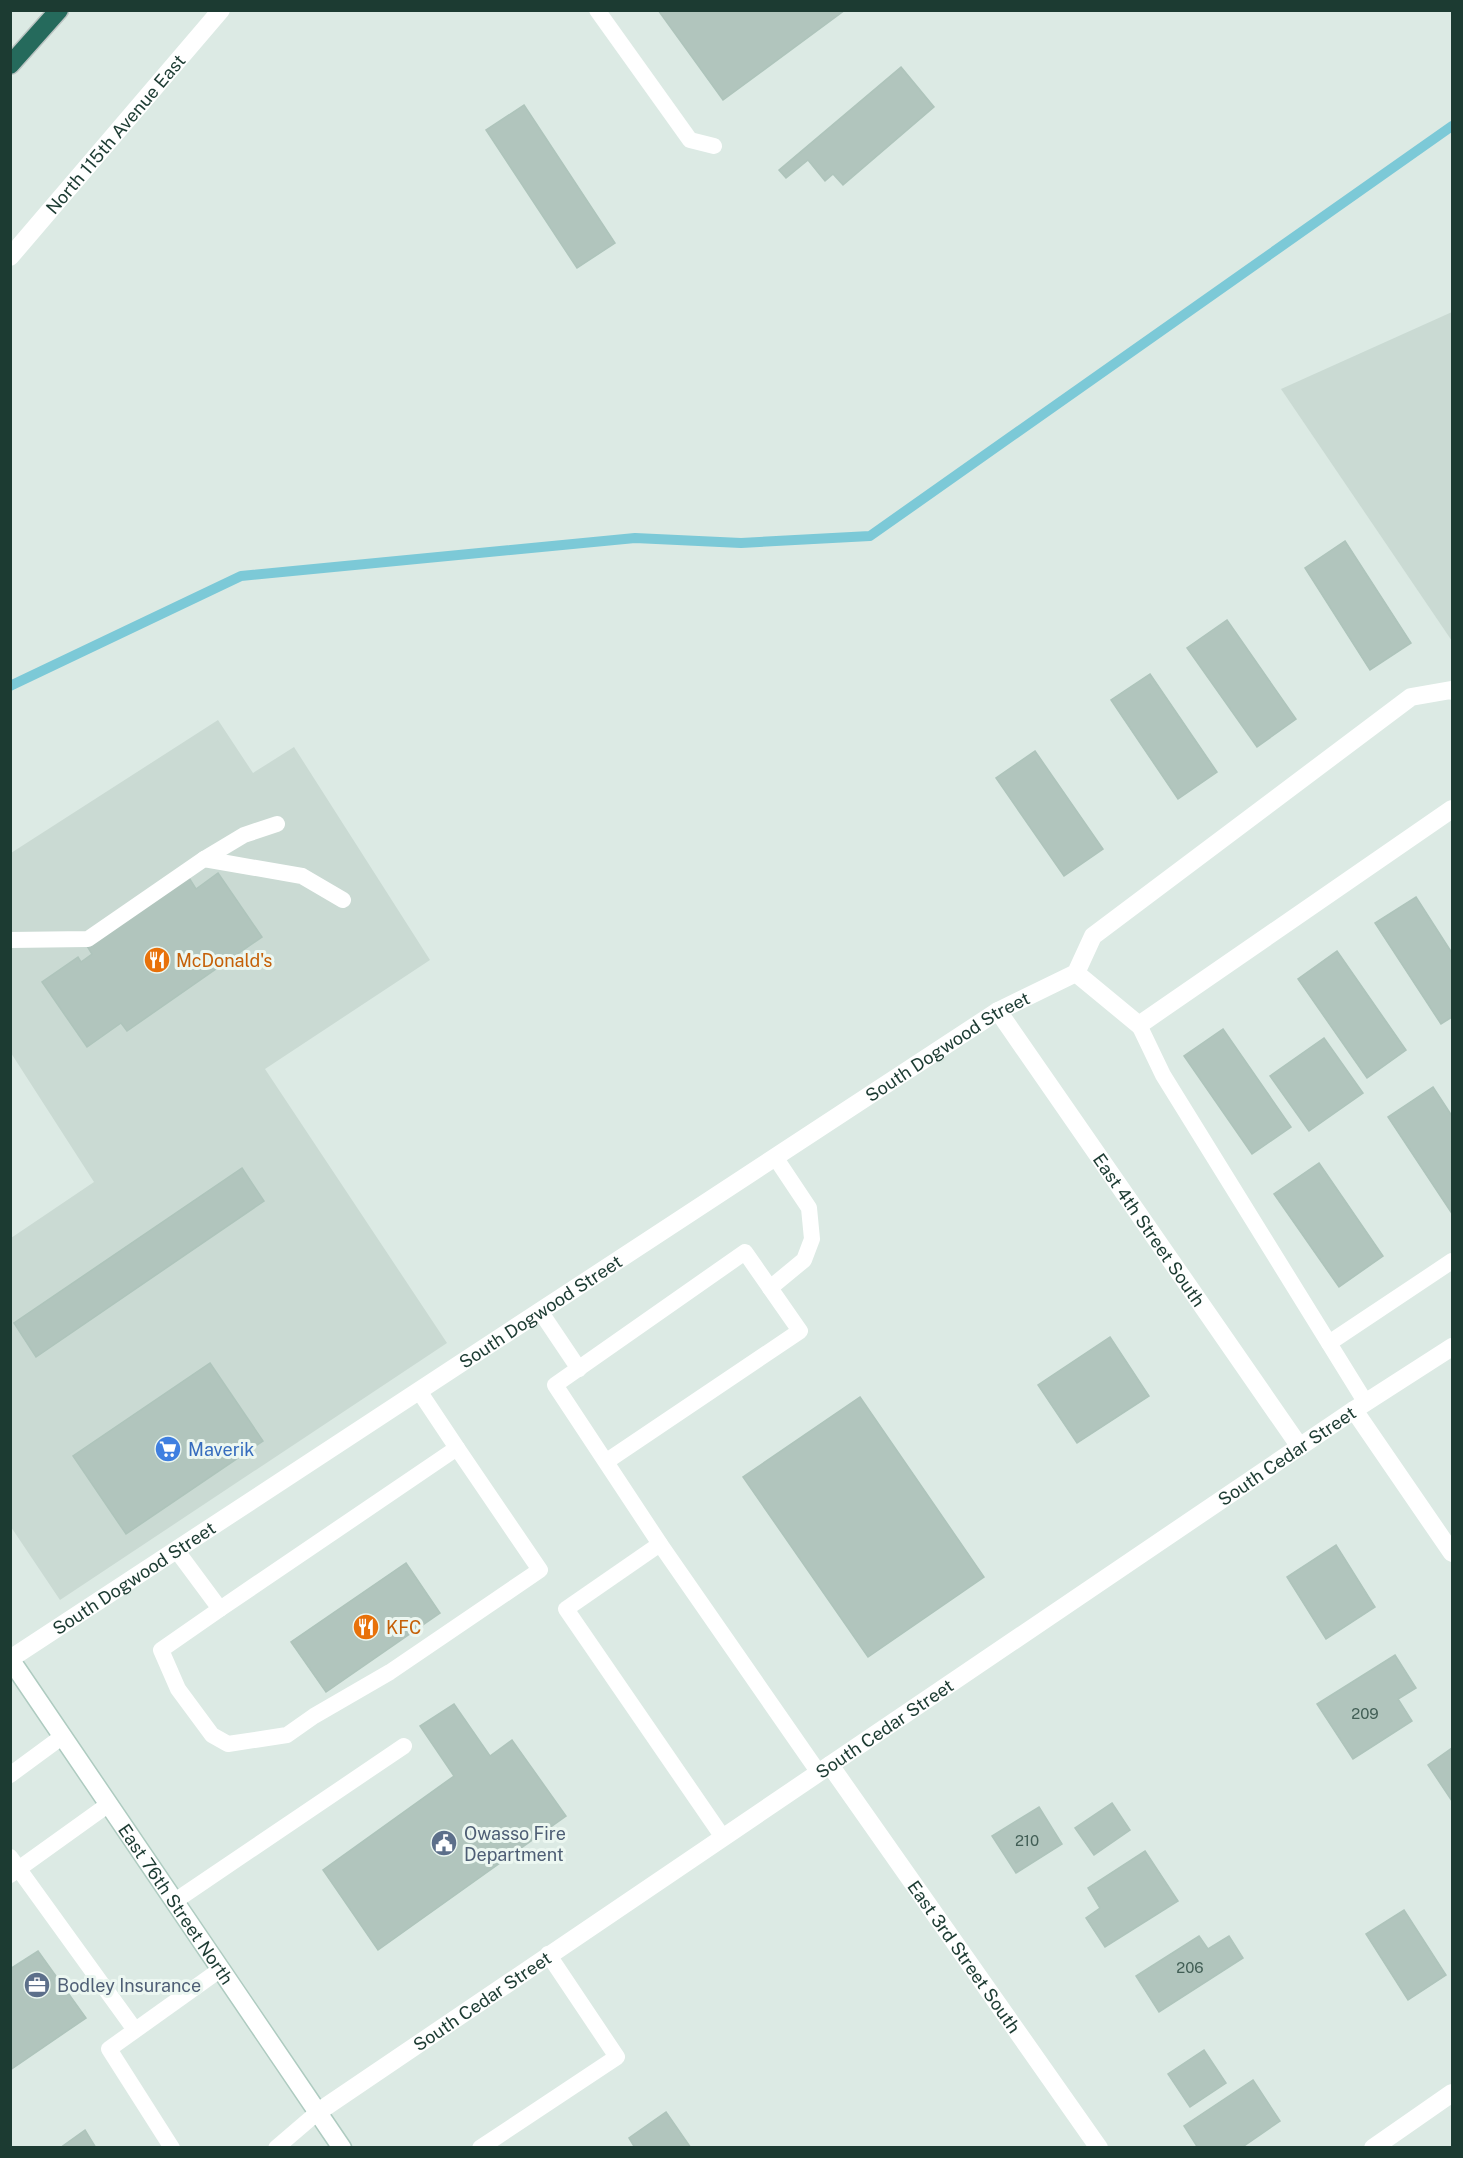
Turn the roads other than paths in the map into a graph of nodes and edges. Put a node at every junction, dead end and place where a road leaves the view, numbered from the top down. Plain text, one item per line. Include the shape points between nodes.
1 (59, 10) edge
2 (221, 10) edge
3 (597, 10) edge
4 (10, 65) edge
5 (714, 146) dead end
6 (10, 257) edge
7 (1452, 691) edge
8 (1452, 809) edge
9 (277, 825) dead end
10 (204, 859) junction
11 (343, 900) dead end
12 (10, 940) edge
13 (1076, 973) junction
14 (998, 1011) junction
15 (1139, 1025) junction
16 (775, 1157) junction
17 (1452, 1261) edge
18 (770, 1288) junction
19 (540, 1311) junction
20 (1329, 1343) junction
21 (1452, 1347) edge
22 (579, 1369) junction
23 (419, 1391) junction
24 (1360, 1407) junction
25 (1300, 1447) junction
26 (457, 1448) junction
27 (607, 1461) junction
28 (660, 1544) junction
29 (177, 1551) junction
30 (1452, 1553) edge
31 (220, 1609) junction
32 (11, 1659) edge
33 (63, 1736) junction
34 (404, 1746) dead end
35 (825, 1769) junction
36 (10, 1775) edge
37 (109, 1804) junction
38 (723, 1836) junction
39 (13, 1867) edge
40 (175, 1901) junction
41 (548, 1954) junction
42 (221, 1969) junction
43 (135, 2030) junction
44 (1452, 2093) edge
45 (318, 2112) junction
46 (172, 2148) edge
47 (276, 2148) edge
48 (342, 2148) edge
49 (480, 2148) edge
50 (1099, 2148) edge
51 (1372, 2148) edge

1 - 4 highway
2 - 6 street, North 115th Avenue East
3 - 5 lane via 690,140
7 - 13 street via 1412,697 1402,704 1093,936
8 - 15 street
9 - 10 lane via 244,835
10 - 11 lane via 302,876
10 - 12 lane via 88,939
13 - 14 street, South Dogwood Street
13 - 15 street
14 - 16 street, South Dogwood Street
14 - 25 street, East 4th Street South
15 - 20 lane via 1163,1075
16 - 18 lane via 809,1208 812,1239 804,1260
16 - 19 street, South Dogwood Street
17 - 20 lane
18 - 22 lane via 745,1252
18 - 27 lane via 800,1330
19 - 22 lane
19 - 23 street, South Dogwood Street
20 - 24 lane
21 - 24 street, South Cedar Street
22 - 27 lane via 555,1385
23 - 26 lane
23 - 29 street, South Dogwood Street
24 - 25 street, South Cedar Street
24 - 30 street
25 - 35 street, South Cedar Street
26 - 31 lane
26 - 31 lane via 540,1570 390,1672 287,1735 228,1744 212,1735 178,1689 162,1650
27 - 28 lane
28 - 35 lane
28 - 38 lane via 566,1609
29 - 31 lane
29 - 32 street, South Dogwood Street
32 - 33 street, East 76th Street North
33 - 36 lane
33 - 37 street, East 76th Street North
34 - 40 lane
35 - 38 street, South Cedar Street
35 - 50 street, East 3rd Street South
37 - 39 lane
37 - 40 street, East 76th Street North
38 - 41 street, South Cedar Street
39 - 43 lane
40 - 42 street, East 76th Street North
41 - 45 street, South Cedar Street
41 - 49 lane via 617,2057
42 - 43 lane
42 - 45 street, East 76th Street North
43 - 46 lane via 109,2049
44 - 51 street
45 - 47 lane
45 - 48 street, East 76th Street North

